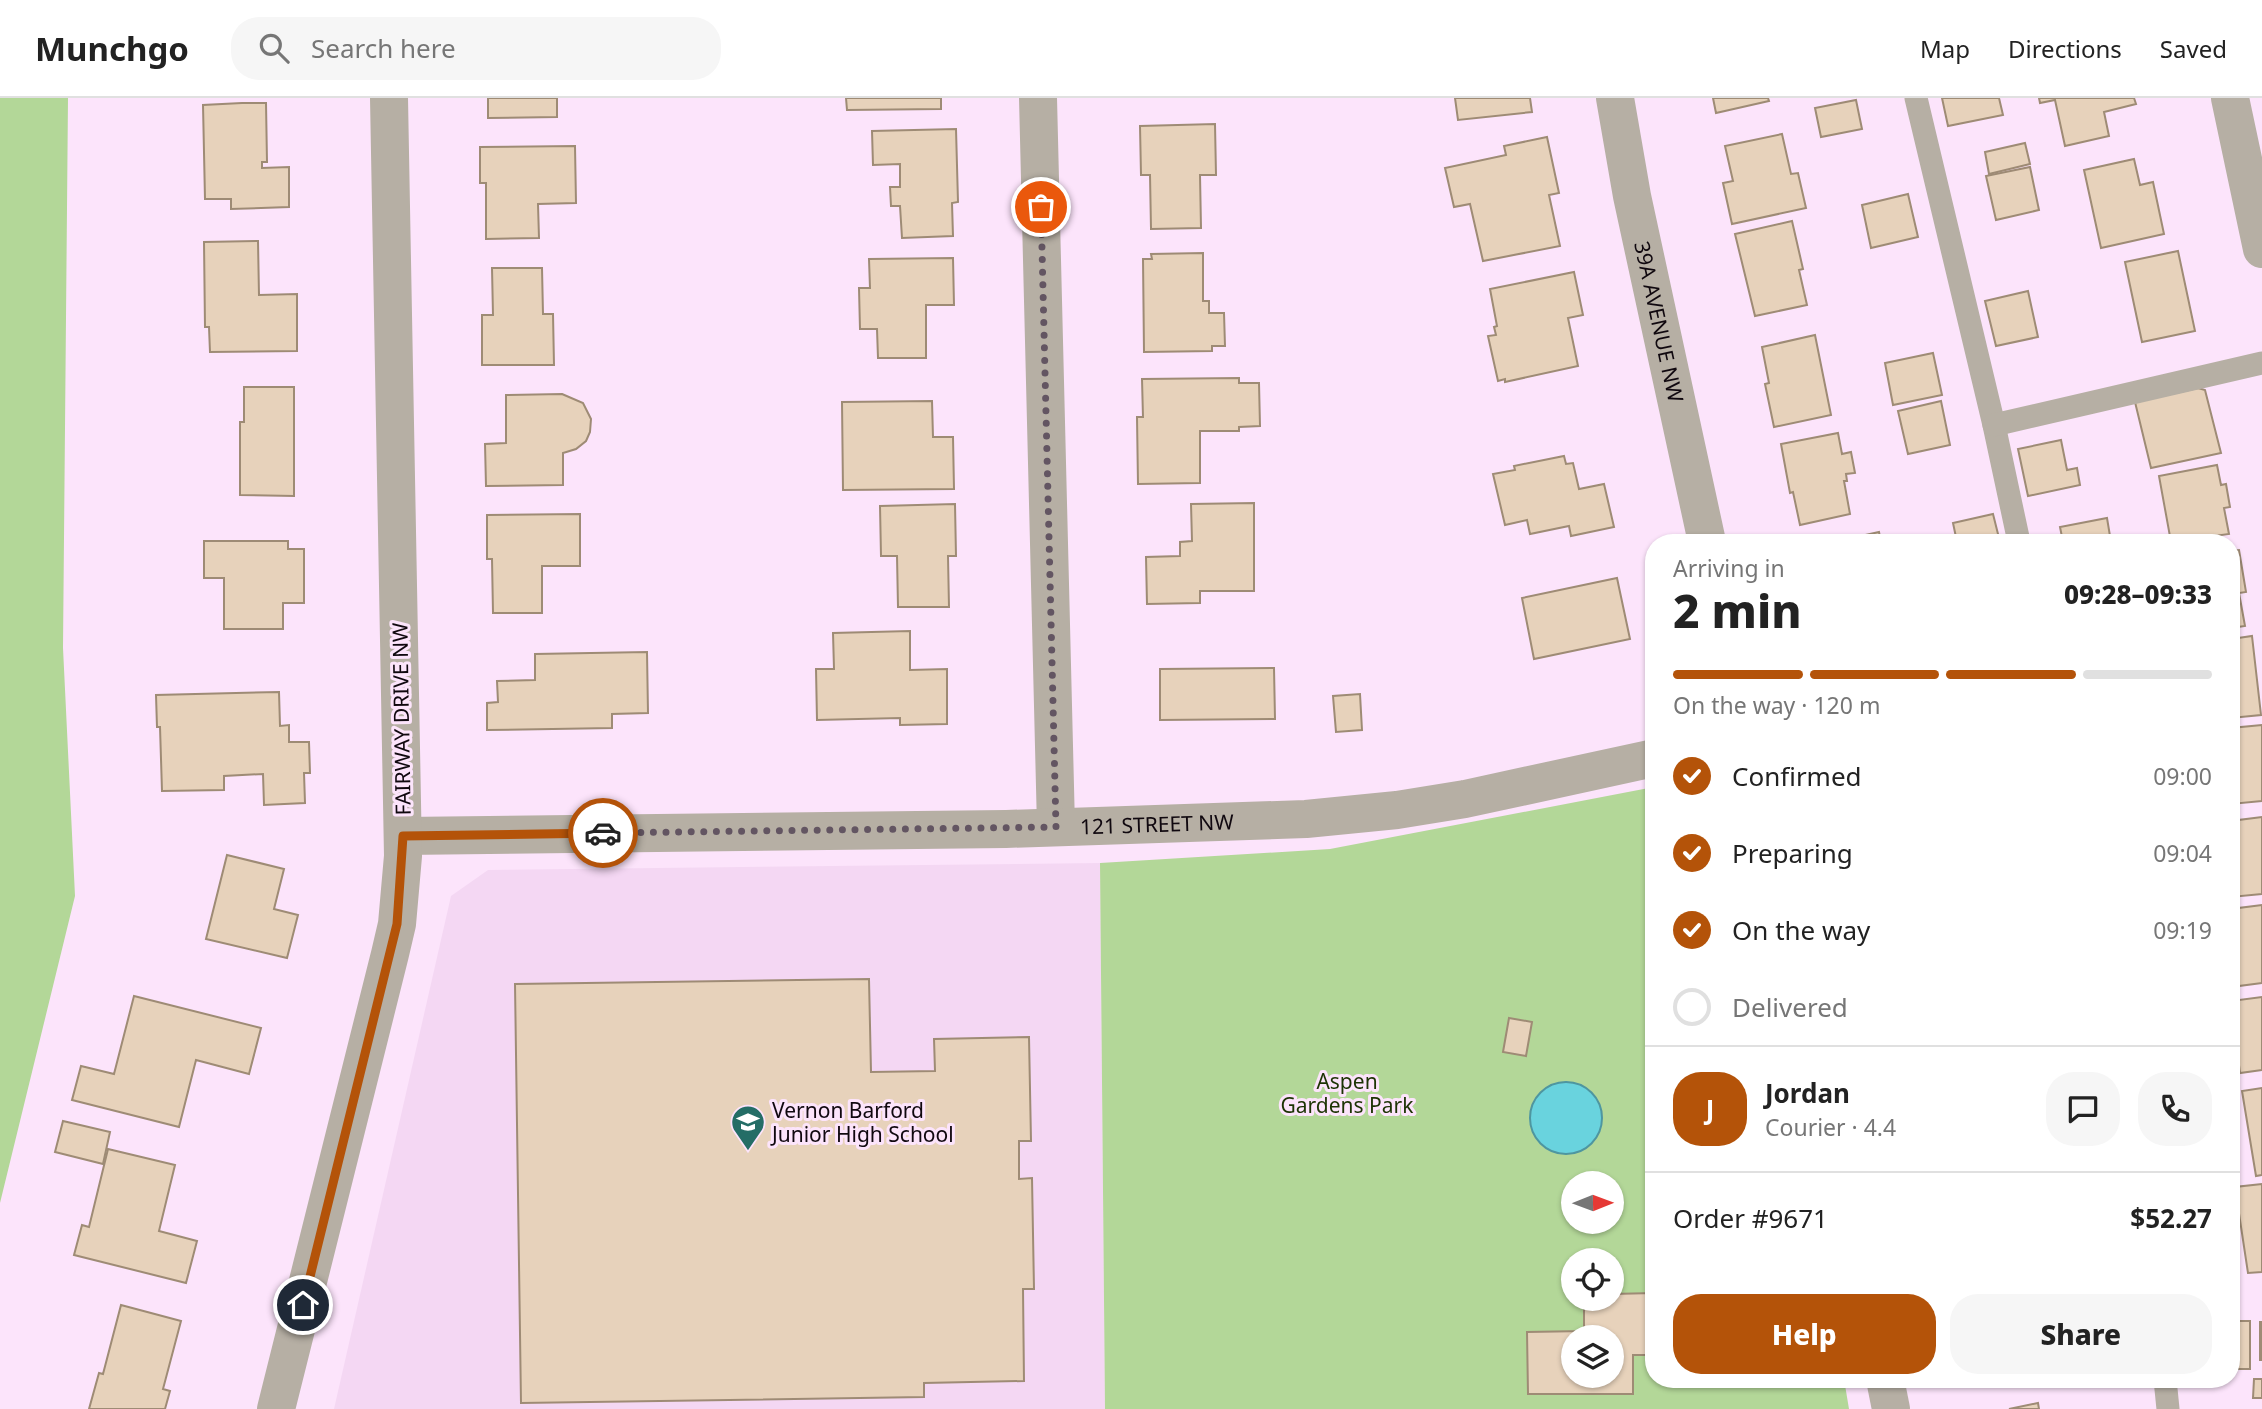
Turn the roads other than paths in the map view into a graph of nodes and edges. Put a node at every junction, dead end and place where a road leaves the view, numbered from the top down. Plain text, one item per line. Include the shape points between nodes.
1 (389, 98) edge
2 (1038, 98) edge
3 (1615, 98) edge
4 (1916, 98) edge
5 (2230, 98) edge
6 (2262, 248) edge
7 (2262, 363) edge
8 (1994, 425) junction
9 (1705, 534) edge
10 (2017, 534) edge
11 (1645, 760) edge
12 (1056, 827) junction
13 (403, 836) junction
14 (1887, 1388) edge
15 (2166, 1388) edge
16 (276, 1409) edge
17 (1891, 1409) edge
18 (2168, 1409) edge

1 - 13 street, FAIRWAY DRIVE NW
2 - 12 street
3 - 9 street, 39A AVENUE NW
4 - 8 lane
5 - 6 street
7 - 8 lane
8 - 10 lane
11 - 12 street, 121 STREET NW via 1397,810 1306,819
12 - 13 street, 121 STREET NW
13 - 16 street, FAIRWAY DRIVE NW via 397,924
14 - 17 street
15 - 18 lane

